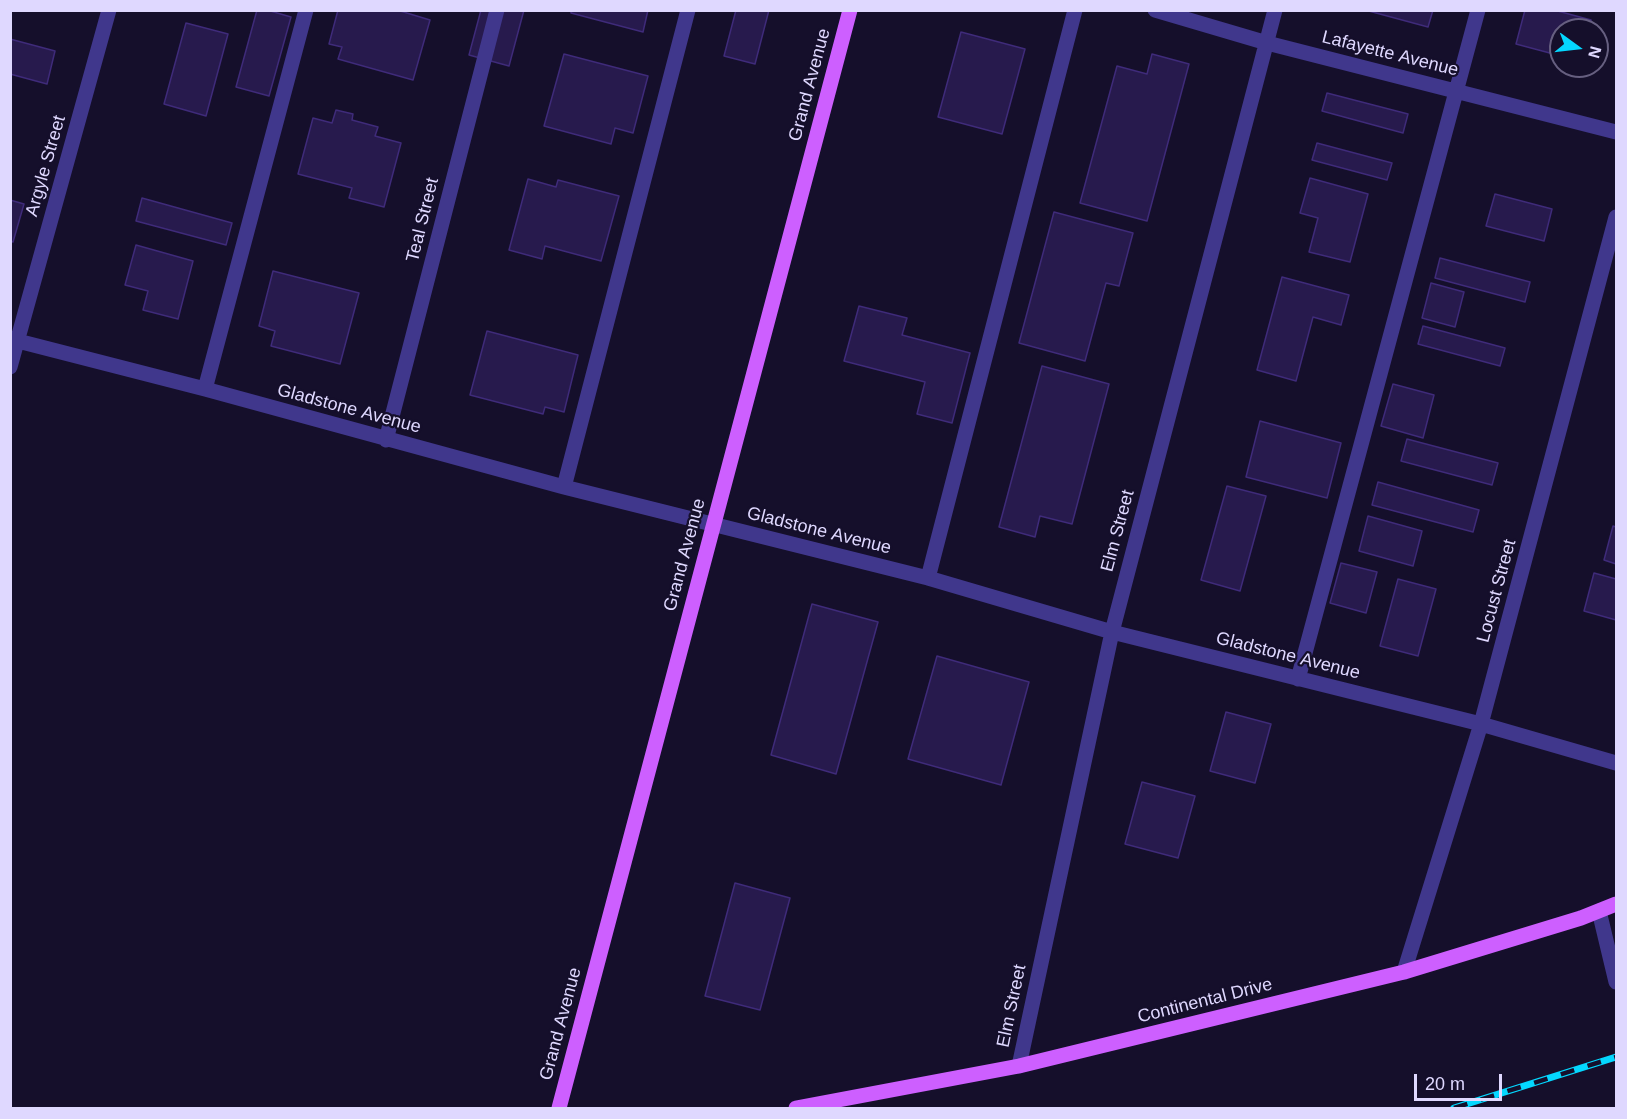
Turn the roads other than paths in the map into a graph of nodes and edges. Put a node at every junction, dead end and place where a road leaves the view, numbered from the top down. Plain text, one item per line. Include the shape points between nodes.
1 (109, 10) edge
2 (306, 10) edge
3 (497, 10) edge
4 (688, 10) edge
5 (850, 10) edge
6 (1075, 10) edge
7 (1155, 10) edge
8 (1275, 10) edge
9 (1478, 10) edge
10 (1267, 42) junction
11 (1457, 91) junction
12 (1617, 132) edge
13 (1617, 217) edge
14 (14, 340) edge
15 (10, 367) edge
16 (205, 389) junction
17 (386, 440) junction
18 (564, 487) junction
19 (714, 525) junction
20 (928, 578) junction
21 (1112, 632) junction
22 (1298, 679) junction
23 (1481, 724) junction
24 (1617, 763) edge
25 (1617, 904) edge
26 (1599, 911) junction
27 (1404, 972) junction
28 (1617, 982) edge
29 (1019, 1066) junction
30 (559, 1108) edge
31 (796, 1108) edge

1 - 14 street, Argyle Street
2 - 16 street
3 - 17 street, Teal Street
4 - 18 street
5 - 19 main road, Grand Avenue
6 - 20 street
7 - 10 street, Lafayette Avenue
8 - 10 street, Elm Street
9 - 11 street
10 - 11 street, Lafayette Avenue
10 - 21 street, Elm Street
11 - 12 street, Lafayette Avenue
11 - 22 street
13 - 23 street, Locust Street
14 - 15 street, Argyle Street
14 - 16 street, Gladstone Avenue
16 - 17 street, Gladstone Avenue
17 - 18 street, Gladstone Avenue
18 - 19 street, Gladstone Avenue
19 - 20 street, Gladstone Avenue
19 - 30 main road, Grand Avenue
20 - 21 street, Gladstone Avenue
21 - 22 street, Gladstone Avenue
21 - 29 street, Elm Street
22 - 23 street, Gladstone Avenue
23 - 24 street, Gladstone Avenue
23 - 27 street, Locust Street
25 - 26 main road, Continental Drive
26 - 27 main road, Continental Drive
26 - 28 street
27 - 29 main road, Continental Drive
29 - 31 main road, Continental Drive

